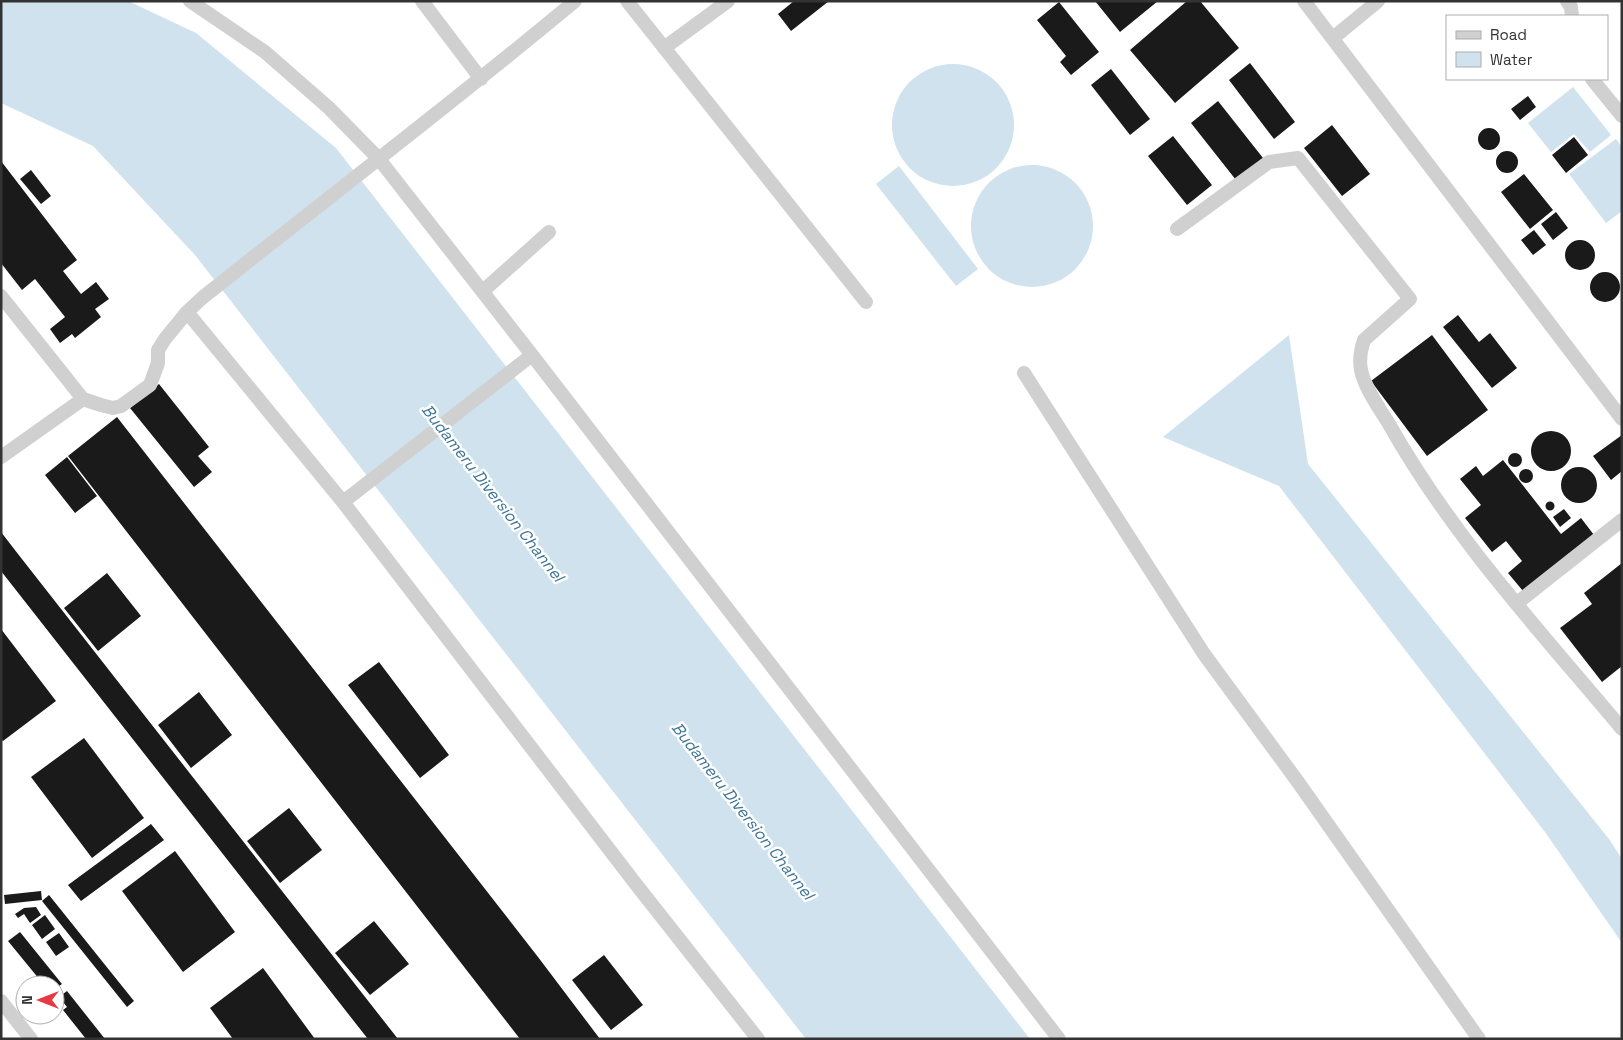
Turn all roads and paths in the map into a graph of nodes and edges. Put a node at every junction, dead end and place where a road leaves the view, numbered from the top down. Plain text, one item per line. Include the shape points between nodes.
1 (190, 1) edge
2 (422, 1) edge
3 (575, 1) edge
4 (627, 1) edge
5 (728, 1) edge
6 (1304, 1) edge
7 (1378, 1) edge
8 (1567, 1) edge
9 (1572, 15) edge
10 (1333, 38) junction
11 (664, 48) junction
12 (481, 79) junction
13 (1593, 80) edge
14 (1622, 116) edge
15 (378, 159) junction
16 (1176, 229) dead end
17 (549, 232) dead end
18 (483, 291) junction
19 (1, 296) edge
20 (866, 302) dead end
21 (187, 312) junction
22 (528, 358) junction
23 (1024, 373) dead end
24 (82, 399) junction
25 (1622, 419) edge
26 (1, 456) edge
27 (343, 502) junction
28 (1622, 520) edge
29 (1516, 602) junction
30 (1622, 729) edge
31 (1, 1001) edge
32 (32, 1039) edge
33 (758, 1039) edge
34 (1059, 1039) edge
35 (1480, 1039) edge

1 - 15 lane via 265,52 329,108
2 - 12 lane
3 - 12 lane
4 - 11 lane
5 - 11 lane
6 - 10 lane
7 - 10 lane
8 - 9 lane
10 - 25 lane
11 - 20 lane
12 - 15 lane
13 - 14 lane
15 - 18 lane
15 - 21 lane
16 - 29 lane via 1270,162 1298,158 1410,299 1364,340 1360,360 1365,382 1429,490
17 - 18 lane
18 - 22 lane
19 - 24 lane
21 - 24 lane via 158,350 158,363 150,386 113,408
21 - 27 lane
22 - 27 lane
22 - 34 lane
23 - 35 lane via 1204,654
24 - 26 lane
27 - 33 lane
28 - 29 lane
29 - 30 lane
31 - 32 lane

